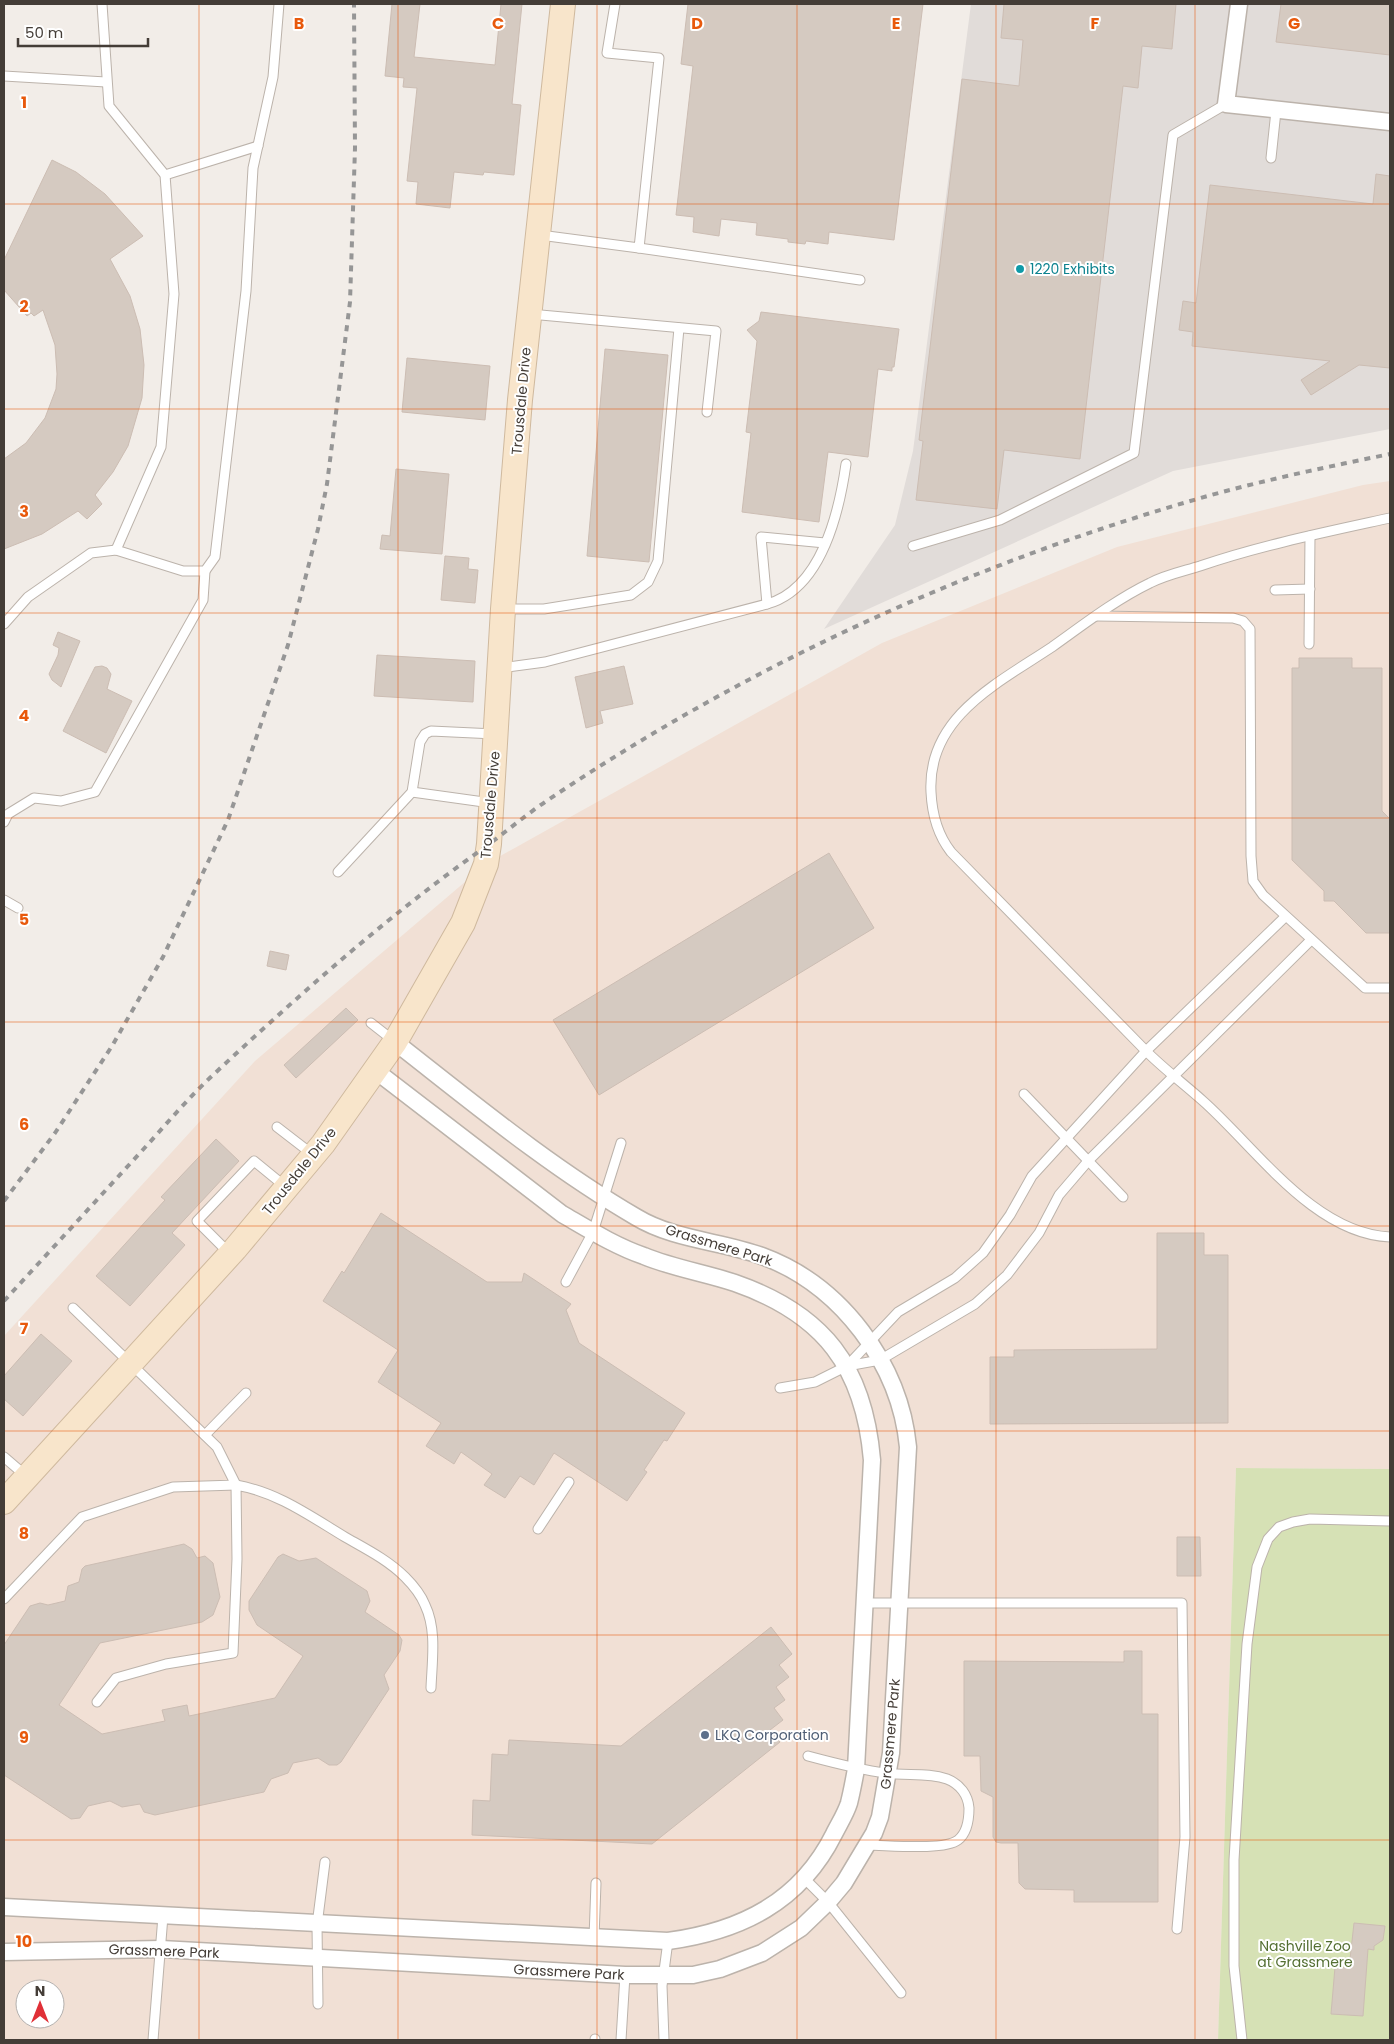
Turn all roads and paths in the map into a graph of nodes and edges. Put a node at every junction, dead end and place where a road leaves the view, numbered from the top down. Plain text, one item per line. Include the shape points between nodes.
1 (102, 4) edge
2 (279, 4) edge
3 (563, 4) edge
4 (615, 4) edge
5 (1239, 4) edge
6 (4, 76) edge
7 (106, 82) junction
8 (1226, 104) junction
9 (1274, 111) junction
10 (1390, 122) edge
11 (258, 146) junction
12 (1271, 158) dead end
13 (165, 175) junction
14 (537, 235) junction
15 (639, 248) junction
16 (860, 280) dead end
17 (529, 314) junction
18 (679, 328) junction
19 (707, 412) dead end
20 (846, 464) dead end
21 (1390, 518) edge
22 (1310, 536) junction
23 (825, 543) junction
24 (913, 546) dead end
25 (116, 550) junction
26 (206, 571) junction
27 (1310, 589) junction
28 (1275, 590) dead end
29 (767, 604) junction
30 (503, 609) junction
31 (1096, 616) junction
32 (4, 624) edge
33 (1309, 644) dead end
34 (499, 668) junction
35 (496, 734) junction
36 (412, 792) junction
37 (492, 803) junction
38 (4, 822) edge
39 (338, 872) dead end
40 (4, 900) edge
41 (18, 908) dead end
42 (1285, 917) junction
43 (1311, 940) junction
44 (1390, 988) edge
45 (371, 1022) dead end
46 (395, 1042) junction
47 (1146, 1051) junction
48 (376, 1071) junction
49 (1173, 1077) junction
50 (1024, 1094) dead end
51 (276, 1127) dead end
52 (1067, 1137) junction
53 (621, 1143) dead end
54 (314, 1156) junction
55 (1089, 1160) junction
56 (287, 1188) junction
57 (1123, 1197) dead end
58 (603, 1198) junction
59 (593, 1232) junction
60 (1390, 1237) edge
61 (230, 1254) junction
62 (566, 1282) dead end
63 (73, 1308) dead end
64 (870, 1343) junction
65 (880, 1360) junction
66 (131, 1362) junction
67 (847, 1366) junction
68 (780, 1388) dead end
69 (246, 1393) dead end
70 (205, 1435) junction
71 (4, 1456) edge
72 (27, 1477) junction
73 (569, 1482) dead end
74 (236, 1484) junction
75 (4, 1502) edge
76 (1390, 1521) edge
77 (538, 1529) dead end
78 (4, 1599) edge
79 (864, 1603) junction
80 (899, 1604) junction
81 (431, 1688) dead end
82 (97, 1702) dead end
83 (808, 1756) dead end
84 (856, 1769) junction
85 (889, 1774) junction
86 (867, 1845) junction
87 (325, 1862) dead end
88 (805, 1879) junction
89 (596, 1883) dead end
90 (828, 1902) junction
91 (4, 1907) edge
92 (163, 1916) junction
93 (317, 1925) junction
94 (1177, 1929) dead end
95 (594, 1938) junction
96 (668, 1941) junction
97 (161, 1949) junction
98 (4, 1952) edge
99 (317, 1958) junction
100 (625, 1975) junction
101 (664, 1976) junction
102 (902, 1993) dead end
103 (318, 2004) dead end
104 (153, 2040) edge
105 (621, 2040) edge
106 (664, 2040) edge
107 (1242, 2040) edge

1 - 7 lane
2 - 11 lane via 273,77
3 - 14 street, Trousdale Drive
4 - 15 lane via 607,53 659,58
5 - 8 street
6 - 7 lane
7 - 13 lane via 109,106
8 - 9 street
8 - 24 lane via 1173,134 1134,454 1000,520
9 - 10 street
9 - 12 lane
11 - 13 lane
11 - 26 lane via 253,168 246,291 227,473 215,557
13 - 25 lane via 174,294 161,447
14 - 15 lane
14 - 17 street, Trousdale Drive
15 - 16 lane
17 - 18 lane
17 - 30 street, Trousdale Drive
18 - 19 lane via 716,331
18 - 30 lane via 658,561 653,574 638,591 624,597 544,609
20 - 23 lane via 840,507
21 - 22 lane
22 - 27 lane
22 - 31 lane via 1229,556 1150,582
23 - 29 lane via 813,567 795,590
23 - 29 lane via 761,537
25 - 26 lane via 183,571
25 - 32 lane via 90,553 28,597
26 - 38 lane via 203,600 95,792 61,801 34,798 8,814
27 - 28 lane
27 - 33 lane
29 - 34 lane via 545,662
30 - 34 street, Trousdale Drive
31 - 42 lane via 1233,618 1243,621 1250,629 1252,876 1256,887
31 - 47 lane via 959,713 941,741 932,768 932,810 951,852
34 - 35 street, Trousdale Drive
35 - 36 lane via 431,731 425,734 420,742
35 - 37 street, Trousdale Drive
36 - 37 lane
36 - 39 lane
37 - 46 street, Trousdale Drive via 486,864 476,893 463,923
40 - 41 lane
42 - 43 lane
42 - 47 lane
43 - 44 lane via 1366,988
43 - 49 lane
45 - 46 lane
46 - 48 street, Trousdale Drive
46 - 58 street, Grassmere Park
47 - 49 lane
47 - 52 lane
48 - 54 street, Trousdale Drive
48 - 59 street via 528,1190
49 - 55 lane
49 - 60 lane via 1203,1100 1326,1216 1363,1233
50 - 52 lane
51 - 54 lane
52 - 55 lane
52 - 64 lane via 1032,1176 983,1253 956,1278 898,1312
53 - 58 lane
54 - 56 street, Trousdale Drive
55 - 57 lane
55 - 65 lane via 1059,1195 1039,1233 1007,1275 975,1304
56 - 61 street, Trousdale Drive
56 - 61 lane via 254,1161 197,1221
58 - 59 lane
58 - 64 street, Grassmere Park via 640,1220 789,1268 849,1314
59 - 62 lane
59 - 67 street via 643,1256 735,1283 769,1297 804,1316
61 - 66 street, Trousdale Drive
63 - 66 lane
64 - 65 street, Grassmere Park
64 - 67 lane
65 - 67 lane
65 - 80 street, Grassmere Park via 893,1384 908,1447
66 - 70 lane
66 - 72 street, Trousdale Drive
67 - 68 lane via 815,1382
67 - 79 street via 859,1391 870,1432 872,1460
69 - 70 lane
70 - 74 lane via 224,1456
71 - 72 lane
72 - 75 street, Trousdale Drive
73 - 77 lane
74 - 78 lane via 174,1487 82,1517
74 - 81 lane via 277,1497 383,1559 405,1577 420,1594 430,1620
74 - 82 lane via 233,1654 166,1664 116,1678
76 - 107 lane via 1310,1519 1293,1522 1280,1527 1268,1539 1257,1567 1247,1644 1234,1860 1234,1966
79 - 80 lane
79 - 84 street
80 - 85 street, Grassmere Park
80 - 94 lane via 1182,1603 1185,1837
83 - 84 lane
84 - 85 lane
84 - 88 street via 848,1804 818,1863
85 - 86 street, Grassmere Park via 880,1817
85 - 86 lane via 924,1774 953,1782 967,1800 967,1826 960,1839 950,1844
86 - 90 street, Grassmere Park
87 - 93 lane
88 - 90 lane
88 - 96 street via 766,1909 724,1930
89 - 95 lane
90 - 101 street, Grassmere Park via 801,1928 762,1953 711,1971
90 - 102 lane
91 - 92 street
92 - 93 street
92 - 97 lane
93 - 95 street
93 - 99 lane
95 - 96 street
96 - 101 lane
97 - 98 street, Grassmere Park
97 - 99 street, Grassmere Park
97 - 104 lane
99 - 100 street, Grassmere Park
99 - 103 lane
100 - 101 street, Grassmere Park
100 - 105 lane
101 - 106 lane

